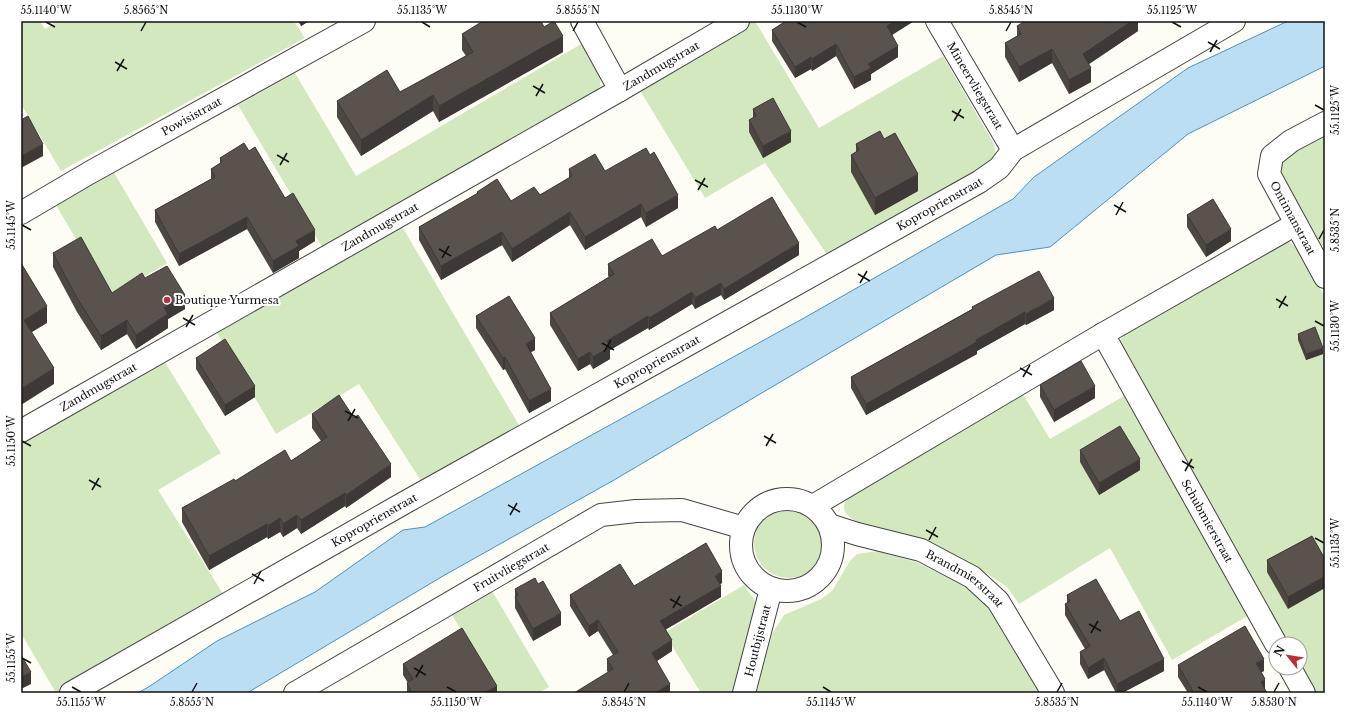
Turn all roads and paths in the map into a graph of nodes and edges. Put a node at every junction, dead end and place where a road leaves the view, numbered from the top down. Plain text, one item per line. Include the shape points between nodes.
1 (364, 21) edge
2 (582, 21) edge
3 (738, 21) edge
4 (937, 21) edge
5 (1234, 21) edge
6 (620, 90) junction
7 (1325, 123) edge
8 (1013, 150) junction
9 (21, 213) edge
10 (1296, 224) junction
11 (1325, 277) edge
12 (1103, 334) junction
13 (21, 431) edge
14 (812, 506) junction
15 (829, 524) junction
16 (744, 528) junction
17 (771, 588) junction
18 (1272, 636) edge
19 (1294, 676) edge
20 (71, 693) edge
21 (295, 693) edge
22 (744, 693) edge
23 (1053, 693) edge
24 (1304, 693) edge

1 - 9 street, Powisistraat
2 - 6 street
3 - 6 street, Zandmugstraat
4 - 8 street, Mineervliegstraat
5 - 8 street, Koproprienstraat
6 - 13 street, Zandmugstraat
7 - 10 street, Ontimanstraat via 1291,141 1272,156 1269,174
8 - 20 street, Koproprienstraat via 999,168 979,182 411,499
10 - 11 street, Ontimanstraat
10 - 12 street
12 - 14 street
12 - 18 street, Schubmierstraat
14 - 15 street
14 - 16 street via 800,500 787,498 773,500 750,516
15 - 17 street via 833,540 832,555 826,570 802,589 786,591
15 - 23 street, Brandmierstraat via 857,534 921,550 972,577 998,601
16 - 17 street via 741,552 745,564 751,575
16 - 21 street, Fruitvliegstraat via 682,510 636,510 601,515
17 - 22 street, Houtbijstraat
19 - 24 street

